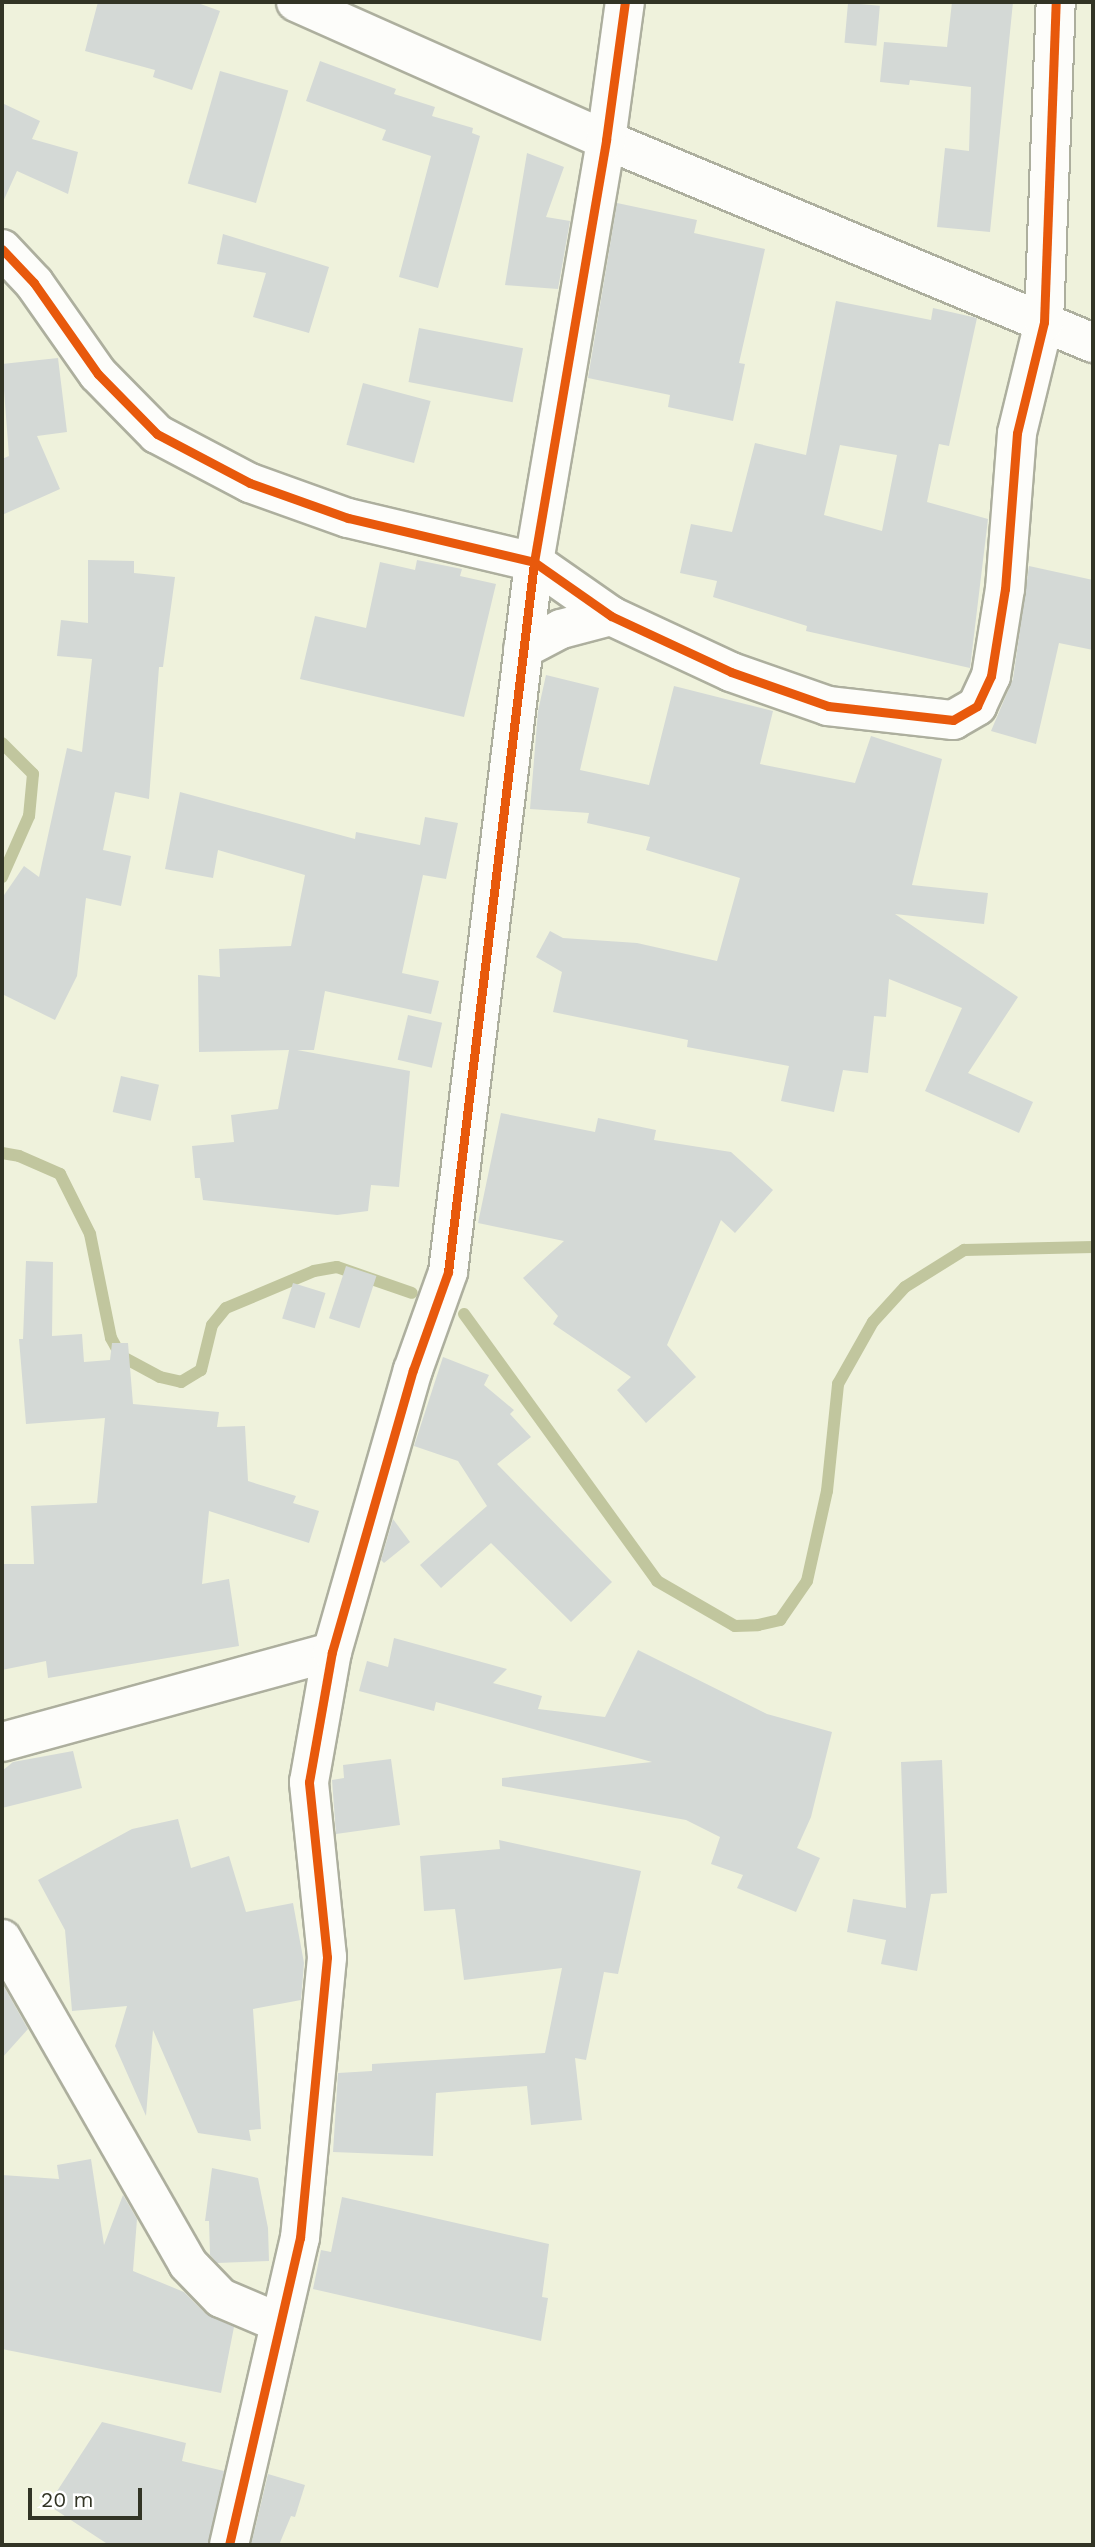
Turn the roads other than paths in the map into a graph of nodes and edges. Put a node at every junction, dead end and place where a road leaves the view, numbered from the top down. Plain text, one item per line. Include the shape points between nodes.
1 (296, 2) edge
2 (625, 2) edge
3 (1056, 2) edge
4 (606, 140) junction
5 (2, 249) edge
6 (1044, 322) junction
7 (1093, 343) edge
8 (534, 562) junction
9 (611, 616) junction
10 (523, 649) junction
11 (332, 1651) junction
12 (2, 1742) edge
13 (2, 1939) edge
14 (280, 2323) junction
15 (229, 2545) edge

1 - 4 street
2 - 4 street
3 - 6 street
4 - 6 street
4 - 8 street
5 - 8 street via 34,283 98,374 157,434 250,483 348,518
6 - 7 street
6 - 9 street via 1017,432 1005,589 991,676 976,706 953,720 828,706 731,672
8 - 9 street
8 - 10 street
9 - 10 street via 561,629
10 - 11 street via 448,1272 413,1370
11 - 12 street
11 - 14 street via 309,1782 327,1957 300,2238
13 - 14 street via 188,2264 221,2298
14 - 15 street

